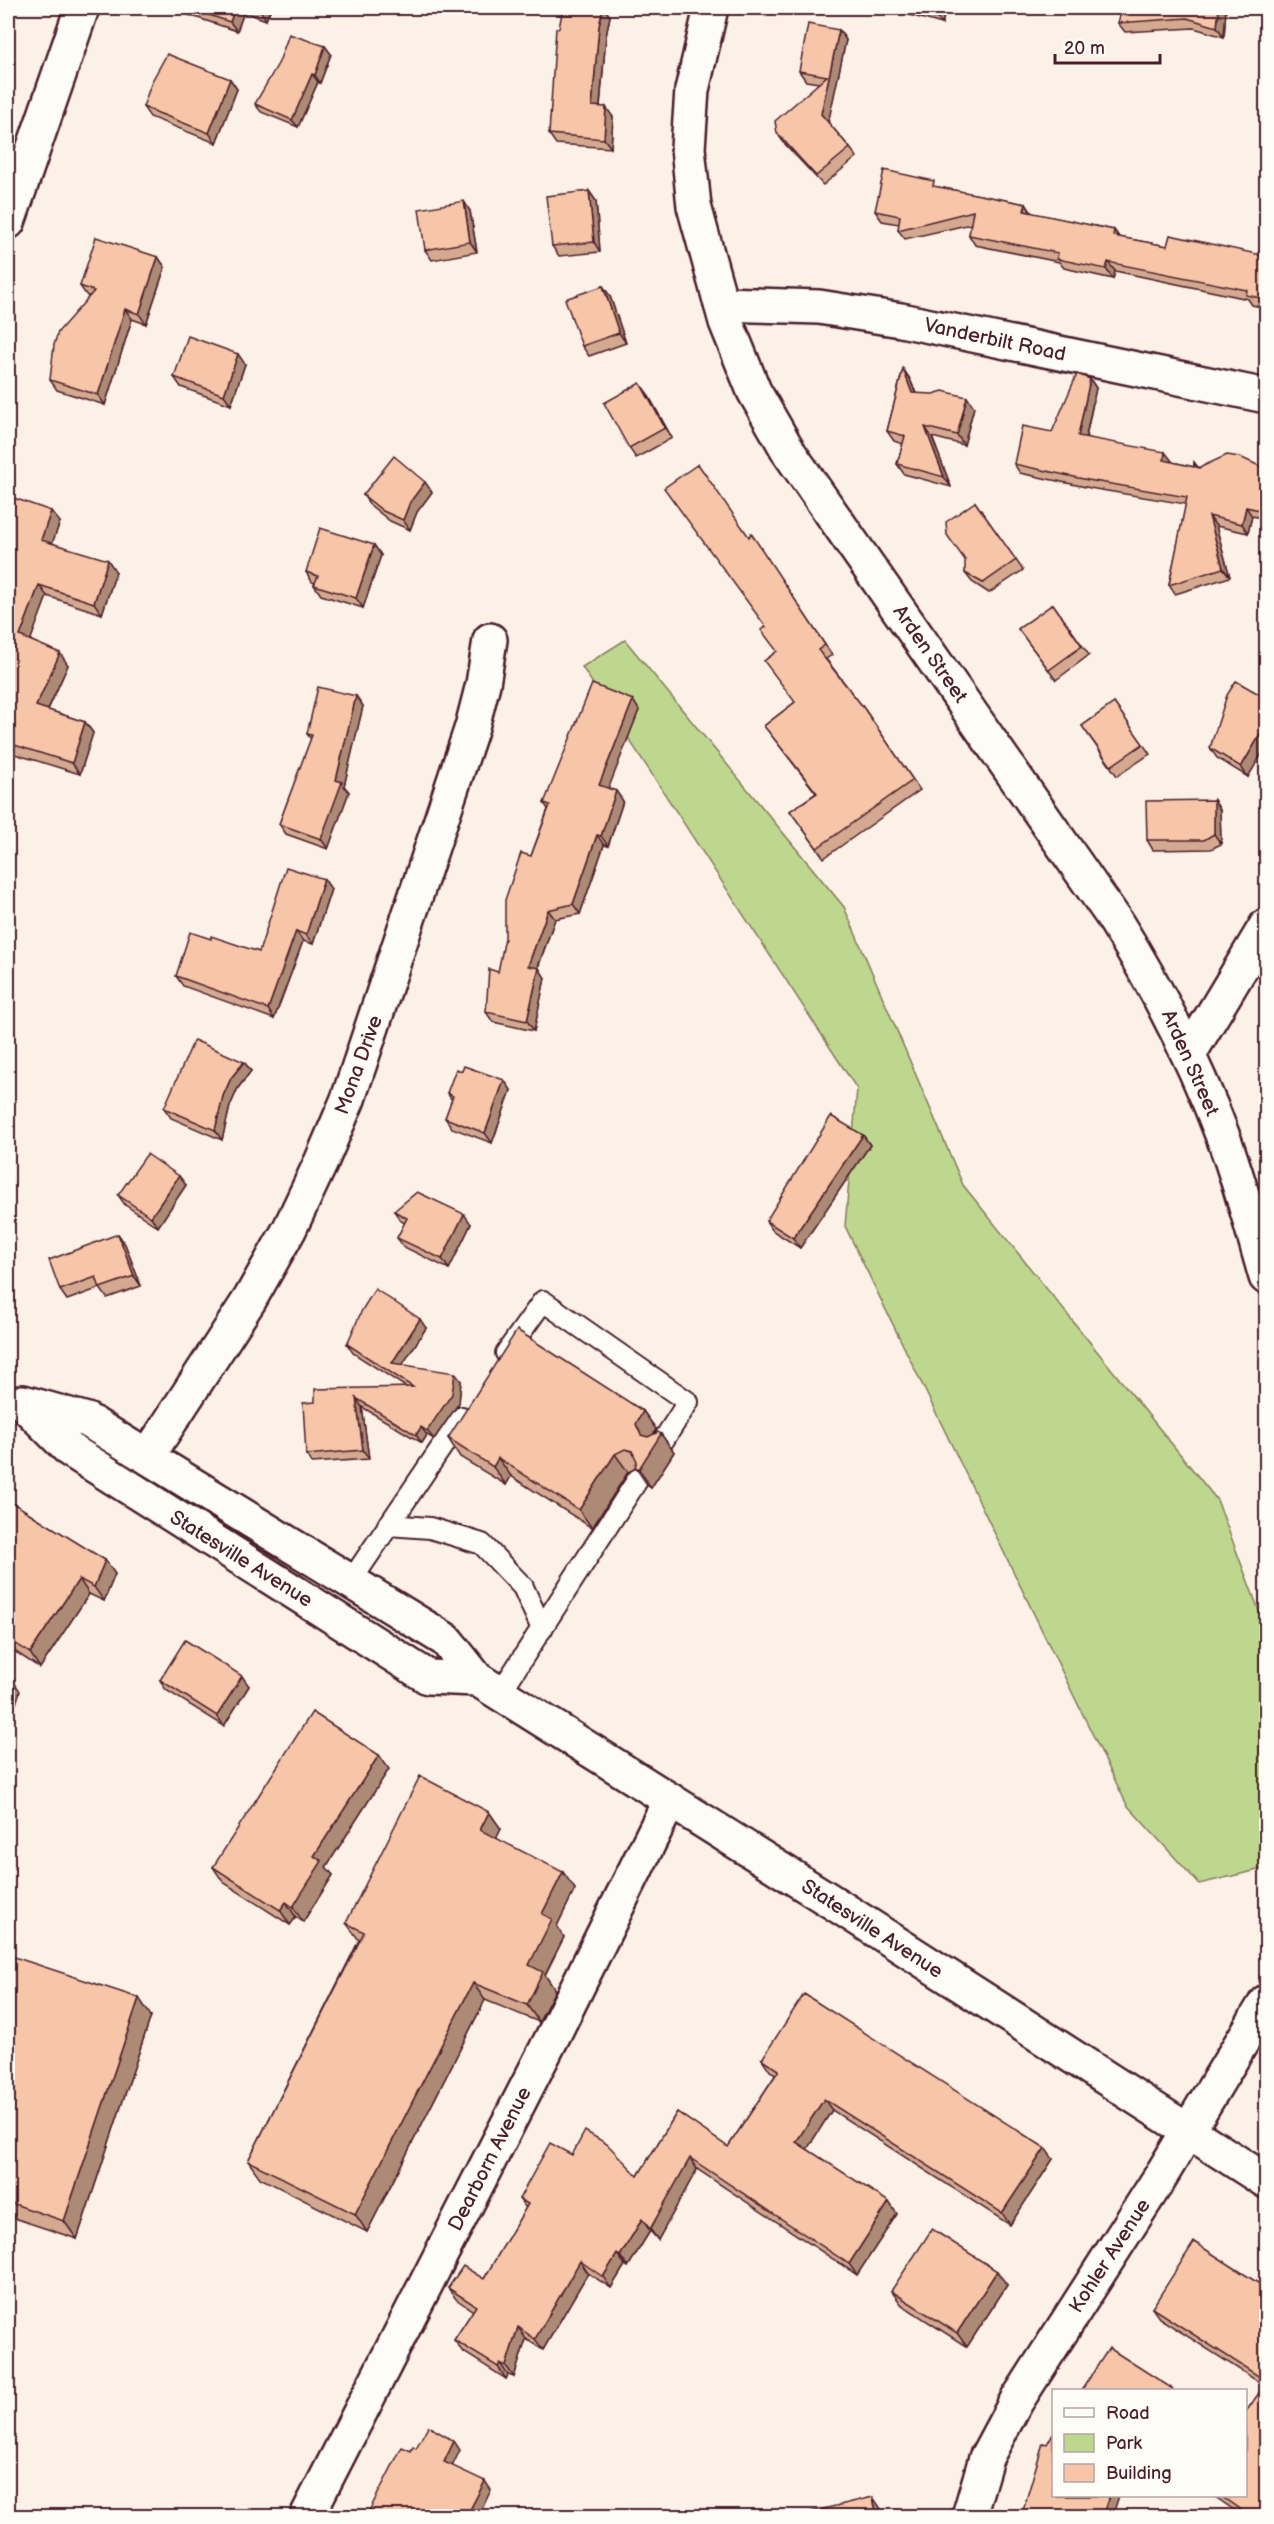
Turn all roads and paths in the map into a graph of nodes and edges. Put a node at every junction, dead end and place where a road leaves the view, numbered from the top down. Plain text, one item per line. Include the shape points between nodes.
1 (81, 8) edge
2 (711, 8) edge
3 (8, 222) edge
4 (721, 304) junction
5 (1266, 396) edge
6 (490, 640) dead end
7 (1266, 926) edge
8 (1189, 1054) junction
9 (1266, 1277) edge
10 (495, 1369) edge
11 (15, 1397) edge
12 (475, 1398) edge
13 (661, 1444) dead end
14 (148, 1456) junction
15 (638, 1479) edge
16 (388, 1525) junction
17 (351, 1581) junction
18 (542, 1629) junction
19 (489, 1686) junction
20 (670, 1800) junction
21 (1266, 2002) edge
22 (1188, 2131) junction
23 (1266, 2181) edge
24 (307, 2517) edge
25 (969, 2517) edge

1 - 3 street
2 - 4 street, Arden Street via 692,90 688,148 694,206
4 - 5 street, Vanderbilt Road via 819,307 901,320
4 - 8 street, Arden Street via 754,391 790,454 1113,917
6 - 14 street, Mona Drive via 472,727 348,1099 289,1230 250,1299
7 - 8 street
8 - 9 street, Arden Street via 1225,1143
10 - 13 lane via 543,1301 688,1402
11 - 14 street, Statesville Avenue via 87,1420
11 - 19 street, Statesville Avenue via 70,1450 428,1677
12 - 16 lane
14 - 17 street, Statesville Avenue
15 - 18 lane
16 - 17 lane
16 - 18 lane via 430,1528 482,1544 523,1587
17 - 19 street, Statesville Avenue via 446,1640
18 - 19 lane
19 - 20 street, Statesville Avenue
20 - 22 street, Statesville Avenue
20 - 24 street, Dearborn Avenue
21 - 22 street, Kohler Avenue
22 - 23 street, Statesville Avenue
22 - 25 street, Kohler Avenue via 1004,2422 986,2458

